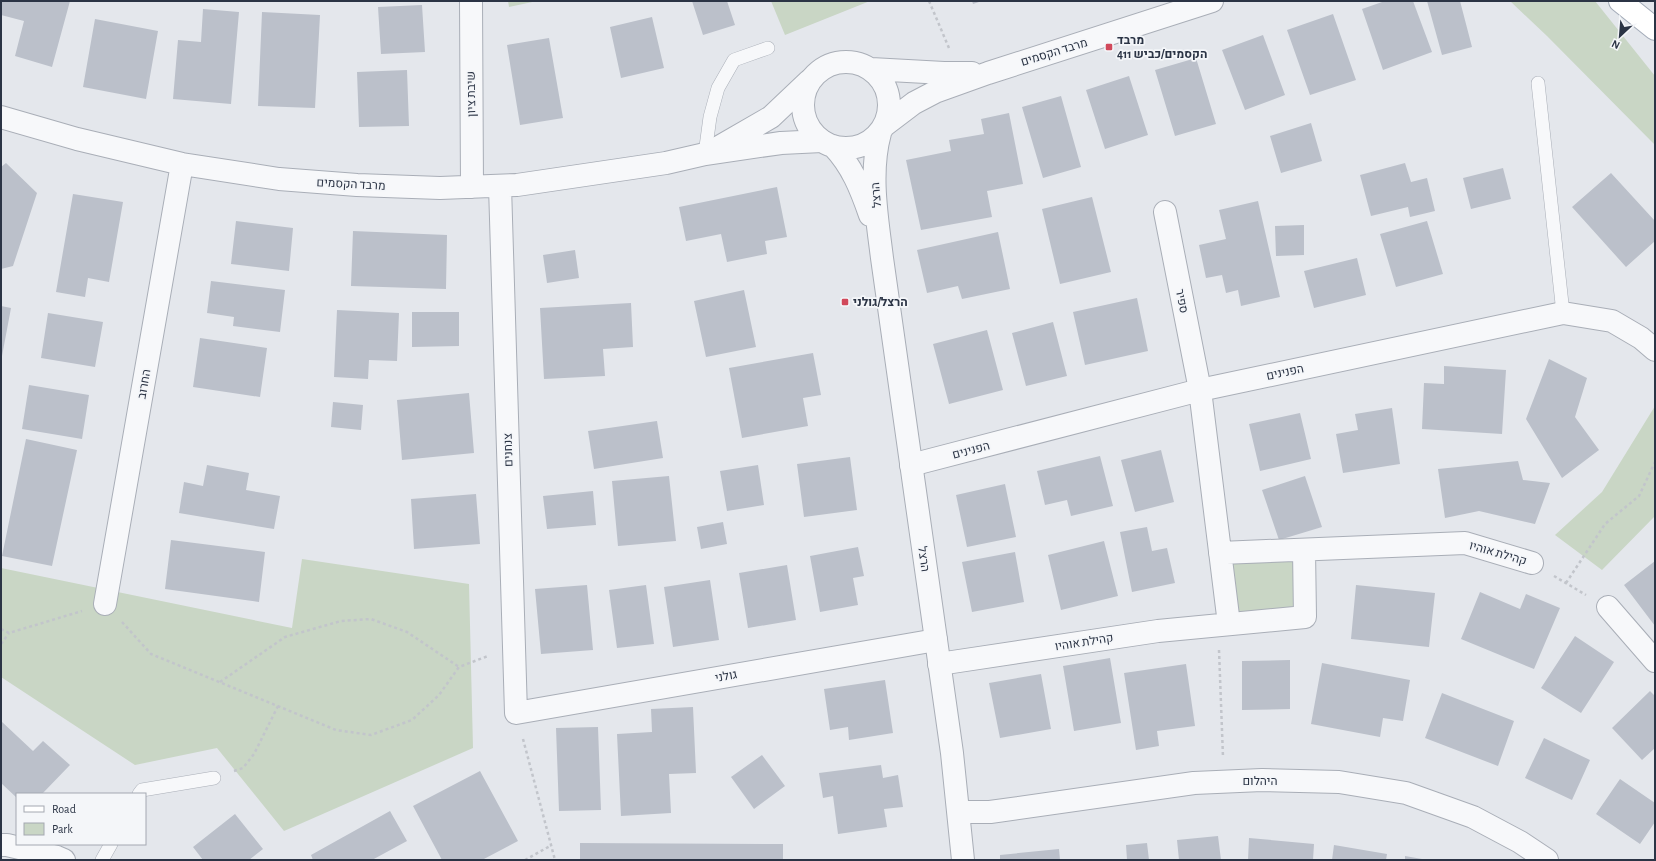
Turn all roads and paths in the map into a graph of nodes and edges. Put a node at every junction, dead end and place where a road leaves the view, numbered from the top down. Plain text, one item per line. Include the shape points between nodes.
1 (471, 1) edge
2 (928, 1) edge
3 (1212, 1) edge
4 (1620, 1) edge
5 (1639, 1) edge
6 (1186, 5) edge
7 (1655, 19) edge
8 (1655, 29) edge
9 (768, 48) dead end
10 (871, 69) junction
11 (960, 73) junction
12 (988, 73) junction
13 (809, 81) junction
14 (1538, 83) dead end
15 (1, 117) edge
16 (882, 129) junction
17 (828, 144) junction
18 (705, 154) junction
19 (182, 164) junction
20 (500, 186) junction
21 (472, 187) junction
22 (1165, 212) dead end
23 (882, 258) junction
24 (1563, 313) junction
25 (1655, 350) edge
26 (1200, 390) junction
27 (1655, 462) edge
28 (911, 466) junction
29 (1304, 550) junction
30 (1220, 553) junction
31 (1532, 563) joint
32 (1566, 583) junction
33 (106, 604) junction
34 (1608, 606) joint
35 (1224, 624) junction
36 (1, 629) edge
37 (9, 633) junction
38 (936, 640) junction
39 (1, 644) edge
40 (514, 647) junction
41 (1655, 661) edge
42 (939, 664) junction
43 (459, 667) junction
44 (220, 682) junction
45 (278, 706) junction
46 (516, 713) junction
47 (214, 778) joint
48 (1224, 781) junction
49 (140, 793) edge
50 (958, 812) junction
51 (1, 845) edge
52 (110, 845) edge
53 (550, 846) junction
54 (64, 860) edge
55 (102, 860) edge
56 (525, 860) edge
57 (554, 860) edge
58 (963, 860) edge
59 (1548, 860) edge

1 - 21 street, שיבת ציון
2 - 11 path
3 - 6 street, מרבד הקסמים
4 - 8 main road
5 - 7 main road
6 - 12 street, מרבד הקסמים
9 - 18 lane via 734,60 718,88 710,117
10 - 11 street, מרבד הקסמים
10 - 13 street via 845,61 831,63 818,70
10 - 16 street via 887,89 888,114
11 - 12 street, מרבד הקסמים
12 - 16 street, מרבד הקסמים via 935,92 914,103
13 - 17 street via 802,100 805,120 812,132
13 - 18 street, מרבד הקסמים via 771,117
14 - 24 lane
15 - 19 street, מרבד הקסמים via 77,139
16 - 17 street via 870,141 858,146 846,148
16 - 23 street, הרצל via 875,149 874,182
17 - 18 street, מרבד הקסמים via 781,143
17 - 23 street, הרצל via 844,158 854,175 874,228
18 - 20 street, מרבד הקסמים via 666,163
19 - 21 street, מרבד הקסמים via 279,179 357,186
19 - 33 street, החרוב
20 - 21 street, מרבד הקסמים
20 - 40 street, צנחנים
22 - 26 street, ספיר
23 - 28 street, הרצל
24 - 25 street, הפנינים via 1612,321 1641,338
24 - 26 street, הפנינים
26 - 28 street, הפנינים
26 - 30 street
27 - 32 path via 1639,496 1605,524
28 - 38 street, הרצל
29 - 30 street, קהילת אוהיו
29 - 31 street, קהילת אוהיו via 1464,543
29 - 35 street, קהילת אוהיו via 1305,617
30 - 35 street
31 - 32 path, קהילת אוהיו
32 - 34 path, קהילת אוהיו
33 - 37 path
33 - 44 path via 151,654
34 - 41 street
35 - 42 street, קהילת אוהיו via 1158,630
35 - 48 path
36 - 37 path
37 - 39 path
38 - 42 street, הרצל
38 - 46 street, גולני
40 - 43 path
40 - 46 street, צנחנים
42 - 50 street, הרצל
43 - 44 path via 407,632 371,619 341,621 286,637
43 - 45 path via 439,695 412,720 371,735 336,730
44 - 45 path
45 - 47 path via 254,754 243,768
46 - 53 path
47 - 49 lane via 142,790
48 - 50 street, היהלום via 990,812
48 - 59 street, היהלום via 1339,782 1406,793 1473,817
50 - 58 street, הרצל
51 - 54 street via 8,844
52 - 55 lane
53 - 56 path
53 - 57 path

